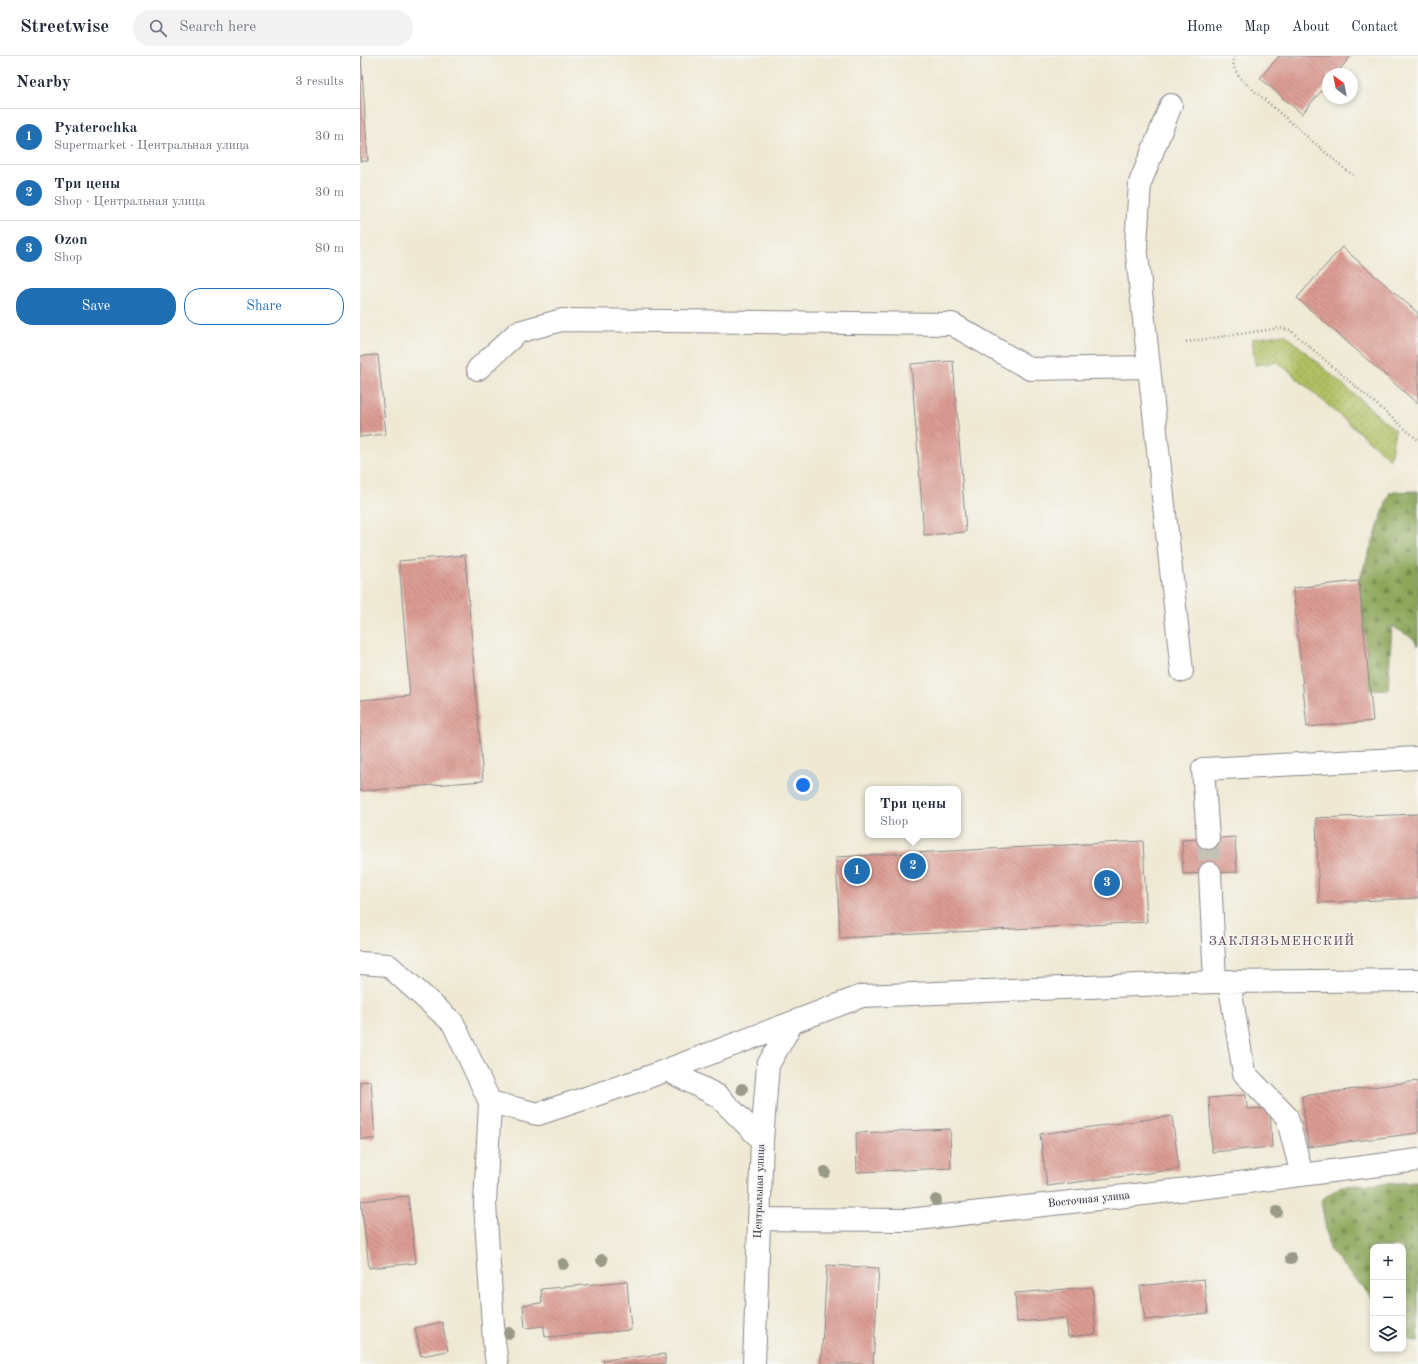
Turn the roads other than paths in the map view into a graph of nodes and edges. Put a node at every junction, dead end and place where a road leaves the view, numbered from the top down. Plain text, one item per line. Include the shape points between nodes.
1 (1171, 104) dead end
2 (1149, 367) junction
3 (478, 369) dead end
4 (1182, 671) dead end
5 (1418, 758) edge
6 (1208, 838) tunnel mouth
7 (1210, 873) tunnel mouth
8 (360, 962) edge
9 (1418, 980) edge
10 (1222, 982) junction
11 (792, 1024) junction
12 (667, 1070) junction
13 (490, 1102) junction
14 (762, 1140) junction
15 (1418, 1160) edge
16 (1302, 1175) junction
17 (759, 1219) junction
18 (497, 1364) edge
19 (754, 1364) edge

1 - 2 street via 1140,183 1136,245
2 - 3 street via 1030,369 952,324 562,320 518,332
2 - 4 street
5 - 6 street via 1203,769
7 - 10 street
8 - 13 street via 388,965 452,1023
9 - 10 street
10 - 11 street via 862,996
10 - 16 street via 1244,1073 1287,1117
11 - 12 street
11 - 14 street, Центральная улица via 768,1065
12 - 13 street via 538,1114
12 - 14 street via 718,1096
13 - 18 street via 485,1204
14 - 17 street, Центральная улица
15 - 16 street, Восточная улица
16 - 17 street, Восточная улица via 908,1220
17 - 19 street, Центральная улица

